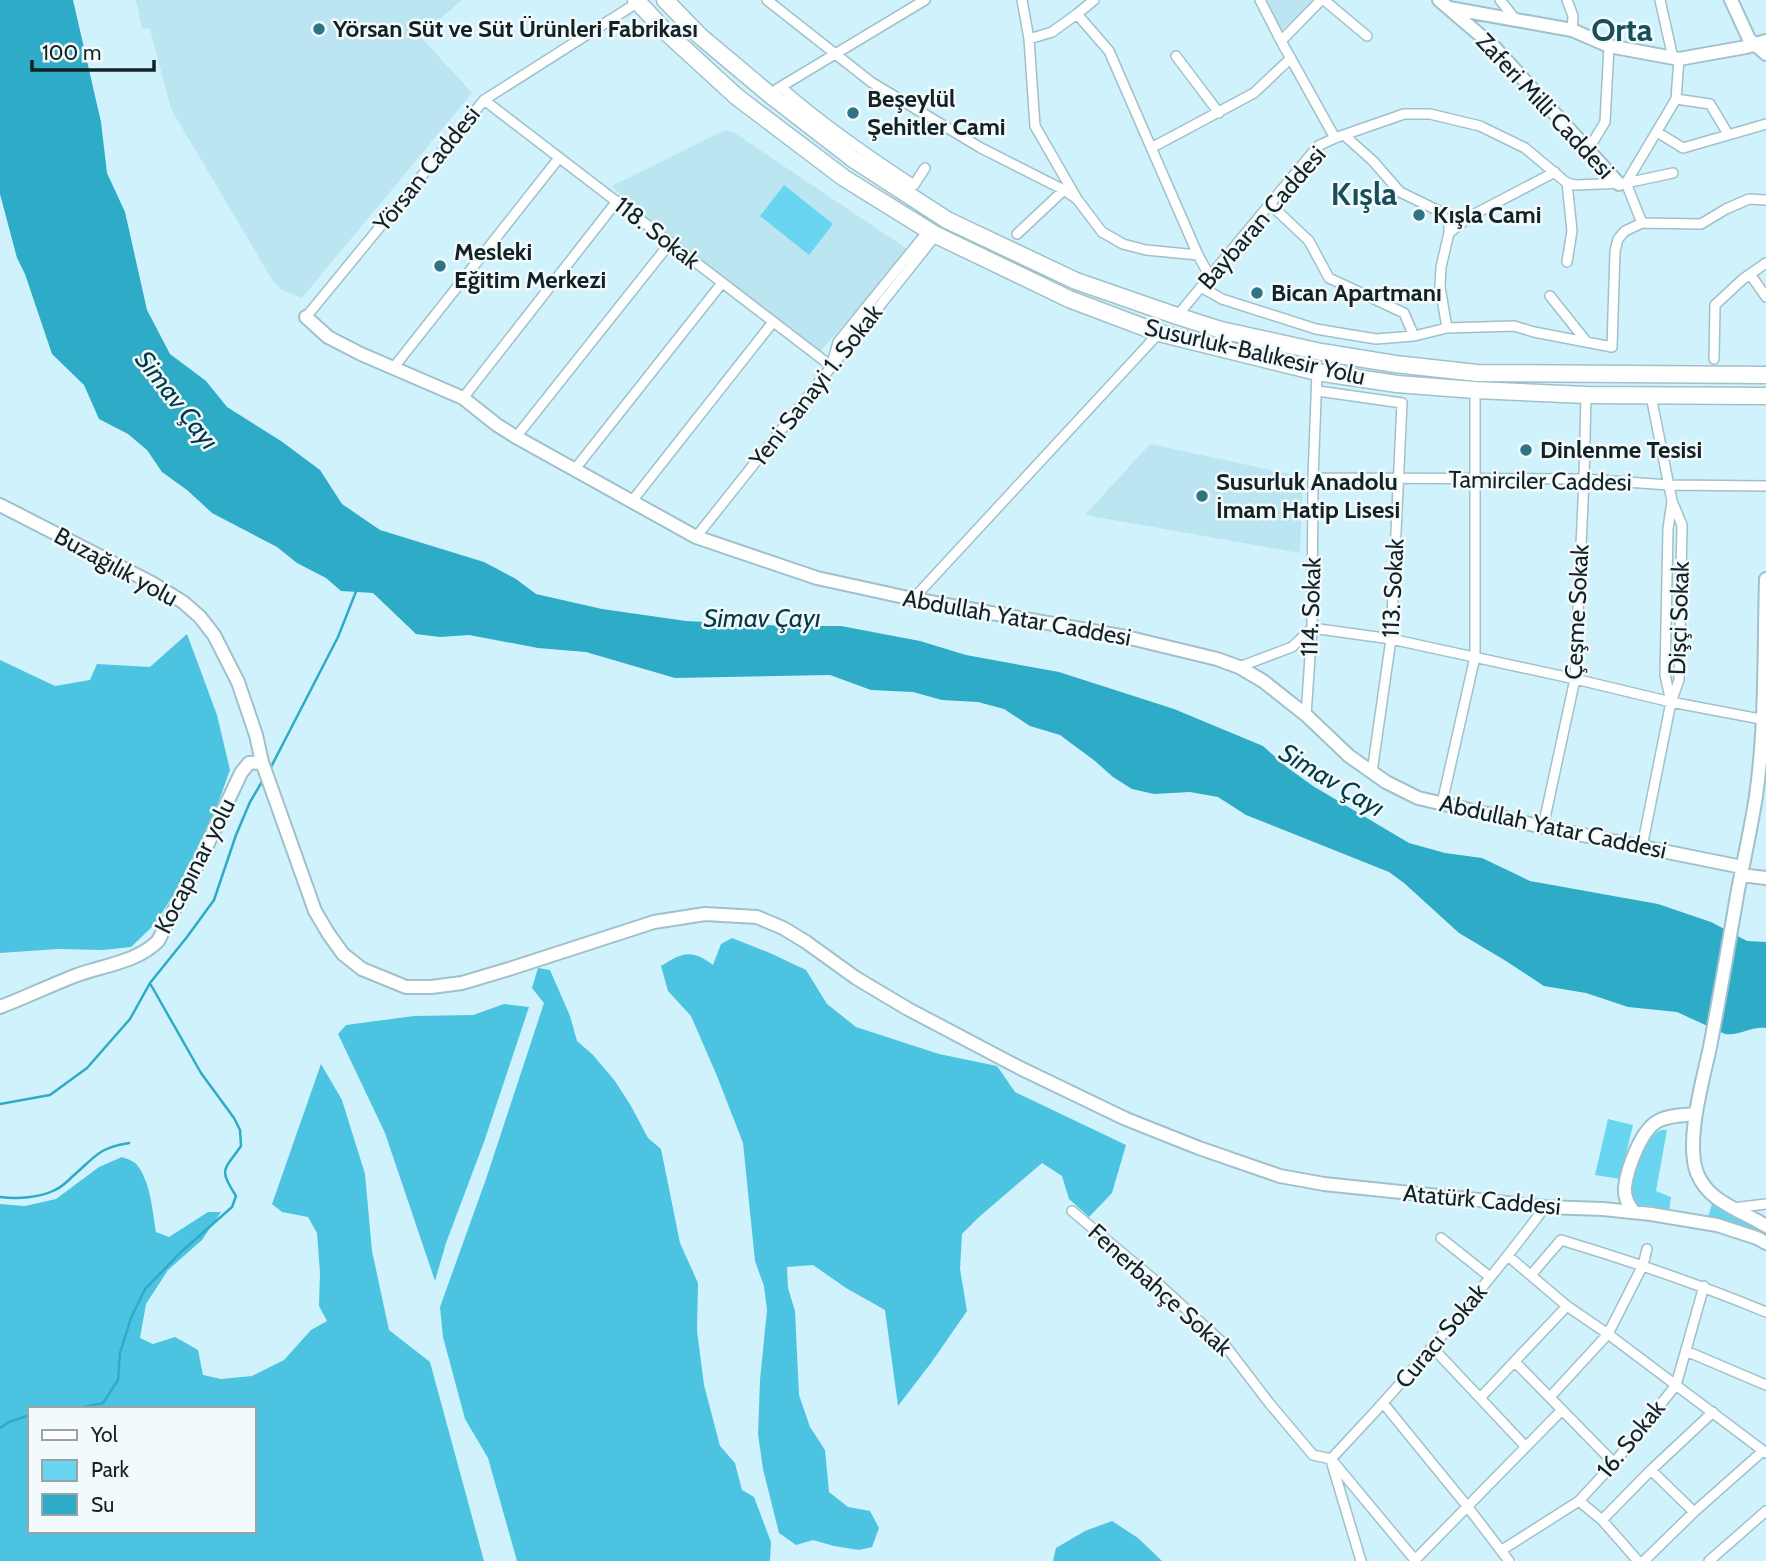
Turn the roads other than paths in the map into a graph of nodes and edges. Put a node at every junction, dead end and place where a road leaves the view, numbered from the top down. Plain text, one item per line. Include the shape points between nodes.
1 (665, 0) edge
2 (767, 0) edge
3 (925, 0) edge
4 (1022, 0) edge
5 (1094, 0) edge
6 (1260, 0) edge
7 (1322, 0) edge
8 (1500, 0) edge
9 (1567, 0) edge
10 (1660, 0) edge
11 (1731, 0) edge
12 (645, 3) edge
13 (1444, 4) edge
14 (1077, 13) junction
15 (1516, 20) junction
16 (1572, 30) junction
17 (1367, 36) dead end
18 (1029, 39) junction
19 (1281, 41) junction
20 (1609, 46) junction
21 (1763, 46) edge
22 (836, 55) junction
23 (1177, 57) dead end
24 (1291, 58) junction
25 (1676, 59) junction
26 (733, 63) junction
27 (775, 90) junction
28 (1676, 99) junction
29 (484, 100) junction
30 (1219, 113) junction
31 (1766, 124) edge
32 (1657, 132) junction
33 (1728, 135) junction
34 (1340, 136) junction
35 (1151, 148) junction
36 (1588, 150) junction
37 (559, 158) junction
38 (925, 168) dead end
39 (1060, 169) junction
40 (1555, 172) junction
41 (1673, 173) dead end
42 (1048, 182) junction
43 (1567, 183) junction
44 (1622, 184) junction
45 (1064, 190) junction
46 (1077, 199) junction
47 (1766, 200) edge
48 (617, 201) junction
49 (1270, 204) junction
50 (1642, 223) junction
51 (932, 233) junction
52 (1450, 233) junction
53 (1017, 234) dead end
54 (670, 243) junction
55 (1198, 255) junction
56 (1567, 262) dead end
57 (1766, 263) edge
58 (1750, 274) junction
59 (1210, 277) junction
60 (722, 283) junction
61 (1201, 287) junction
62 (1550, 296) dead end
63 (1766, 297) edge
64 (1177, 316) junction
65 (306, 317) joint
66 (773, 322) junction
67 (1447, 328) junction
68 (1159, 333) junction
69 (1414, 336) junction
70 (1586, 341) junction
71 (1714, 359) dead end
72 (831, 366) junction
73 (394, 367) junction
74 (1317, 372) junction
75 (1766, 375) edge
76 (1475, 390) junction
77 (1318, 391) junction
78 (1586, 394) junction
79 (1651, 396) junction
80 (1766, 396) edge
81 (463, 398) junction
82 (516, 437) junction
83 (575, 469) junction
84 (1314, 478) junction
85 (1399, 479) junction
86 (1475, 480) junction
87 (1584, 480) junction
88 (1669, 485) junction
89 (1766, 486) edge
90 (632, 501) junction
91 (1672, 501) junction
92 (0, 505) edge
93 (696, 537) junction
94 (1766, 579) edge
95 (913, 599) junction
96 (1312, 628) junction
97 (1391, 639) junction
98 (1475, 657) junction
99 (1239, 667) junction
100 (1576, 679) junction
101 (1671, 702) junction
102 (1306, 715) junction
103 (1764, 720) edge
104 (262, 762) junction
105 (1372, 772) junction
106 (275, 799) joint
107 (1442, 803) junction
108 (1543, 827) junction
109 (1642, 847) junction
110 (1741, 875) junction
111 (1766, 878) edge
112 (0, 1007) edge
113 (1696, 1114) junction
114 (1624, 1188) junction
115 (1766, 1204) edge
116 (1545, 1207) junction
117 (1733, 1208) junction
118 (1603, 1209) junction
119 (1072, 1211) dead end
120 (1634, 1212) junction
121 (1766, 1226) edge
122 (1441, 1238) dead end
123 (1766, 1244) edge
124 (1647, 1250) dead end
125 (1508, 1256) junction
126 (1643, 1265) junction
127 (1531, 1275) junction
128 (1490, 1278) junction
129 (1703, 1286) junction
130 (1567, 1306) junction
131 (1766, 1312) edge
132 (1608, 1334) junction
133 (1432, 1347) junction
134 (1686, 1351) junction
135 (1515, 1362) junction
136 (1676, 1385) junction
137 (1766, 1385) edge
138 (1549, 1397) junction
139 (1480, 1398) junction
140 (1383, 1404) junction
141 (1562, 1410) junction
142 (1713, 1412) junction
143 (1526, 1447) junction
144 (1764, 1452) edge
145 (1331, 1459) junction
146 (1614, 1463) junction
147 (1651, 1470) junction
148 (1579, 1501) junction
149 (1467, 1506) junction
150 (1766, 1511) edge
151 (1694, 1512) junction
152 (1602, 1520) junction
153 (1502, 1550) junction
154 (1361, 1561) edge
155 (1415, 1561) edge
156 (1509, 1561) edge
157 (1638, 1561) edge
158 (1644, 1561) edge
159 (1709, 1561) edge

1 - 26 highway, Susurluk-Balıkesir Yolu
2 - 22 street
3 - 22 street
4 - 18 street
5 - 14 street
6 - 19 street
7 - 17 street
7 - 19 street
8 - 15 street
9 - 16 street
10 - 25 street
11 - 21 street via 1749,39
12 - 26 highway
12 - 29 street, Yörsan Caddesi
12 - 51 highway, Susurluk-Balıkesir Yolu via 737,97 844,178
13 - 15 street
13 - 36 street, Zaferi Milli Caddesi via 1494,48
14 - 18 street via 1052,32
14 - 35 street via 1109,51
15 - 16 street
16 - 20 street
18 - 39 street via 1035,126
19 - 24 street
20 - 25 street
20 - 36 street via 1605,122
21 - 25 street
22 - 27 street
22 - 42 street via 904,102
23 - 30 street
24 - 30 street via 1254,93
24 - 34 street
25 - 28 street
26 - 27 highway, Susurluk-Balıkesir Yolu
27 - 38 street via 914,185
27 - 64 highway, Susurluk-Balıkesir Yolu via 853,159 947,219 1076,281
28 - 32 street
28 - 33 street via 1710,104
29 - 37 street, 118. Sokak
29 - 65 street, Yörsan Caddesi
30 - 35 street
31 - 33 street
32 - 33 street via 1683,148
32 - 44 street
34 - 40 street, Baybaran Caddesi via 1404,114 1430,114 1480,127 1525,148
34 - 49 street, Baybaran Caddesi via 1318,146
34 - 52 street via 1373,161 1400,192 1437,210 1449,223
35 - 55 street
36 - 44 street, Zaferi Milli Caddesi
37 - 48 street, 118. Sokak
37 - 73 street
39 - 42 street
39 - 46 street
40 - 43 street, Baybaran Caddesi
40 - 52 street via 1468,217
41 - 44 street
42 - 45 street
43 - 44 street
43 - 56 street via 1573,231
44 - 50 street
45 - 46 street
45 - 53 street
46 - 55 street via 1102,232 1123,244
47 - 50 street via 1749,199 1702,223
48 - 54 street, 118. Sokak
48 - 81 street
49 - 59 street, Baybaran Caddesi
49 - 69 street via 1309,241 1329,278 1404,313
50 - 70 street via 1625,231 1615,251 1612,347
51 - 68 highway, Susurluk-Balıkesir Yolu via 1069,299
51 - 72 street, Yeni Sanayi 1. Sokak via 838,342
52 - 67 street via 1440,288
54 - 60 street, 118. Sokak
54 - 82 street
55 - 59 street
57 - 58 street
58 - 63 street
58 - 71 street via 1715,305
59 - 61 street, Baybaran Caddesi
60 - 66 street, 118. Sokak
60 - 83 street
61 - 64 street, Baybaran Caddesi
61 - 69 street via 1222,299 1316,329 1376,339
62 - 70 street
64 - 75 highway, Susurluk-Balıkesir Yolu via 1321,352 1477,373
65 - 73 street, Abdullah Yatar Caddesi via 328,337
66 - 72 street, 118. Sokak
66 - 90 street
67 - 69 street
67 - 70 street via 1514,326
68 - 74 highway, Susurluk-Balıkesir Yolu
68 - 95 street
72 - 93 street, Yeni Sanayi 1. Sokak
73 - 81 street, Abdullah Yatar Caddesi
74 - 76 highway, Susurluk-Balıkesir Yolu
74 - 77 street, 114. Sokak
76 - 78 highway, Susurluk-Balıkesir Yolu
76 - 86 street
77 - 84 street, 114. Sokak
77 - 85 street, 113. Sokak via 1402,403
78 - 79 highway, Susurluk-Balıkesir Yolu
78 - 87 street, Çeşme Sokak
79 - 80 highway, Susurluk-Balıkesir Yolu
79 - 88 street
81 - 82 street, Abdullah Yatar Caddesi
82 - 83 street, Abdullah Yatar Caddesi
83 - 90 street, Abdullah Yatar Caddesi
84 - 85 street, Tamirciler Caddesi
84 - 96 street, 114. Sokak
85 - 86 street, Tamirciler Caddesi
85 - 97 street, 113. Sokak
86 - 87 street, Tamirciler Caddesi
86 - 98 street
87 - 88 street, Tamirciler Caddesi
87 - 100 street, Çeşme Sokak
88 - 89 street, Tamirciler Caddesi
88 - 91 street
90 - 93 street, Abdullah Yatar Caddesi
91 - 101 street, Dişçi Sokak via 1665,675
91 - 101 street, Dişçi Sokak via 1682,525 1679,680
92 - 104 street, Buzağılık yolu via 152,583 200,617 237,682
93 - 95 street, Abdullah Yatar Caddesi via 817,578
94 - 103 street
95 - 99 street, Abdullah Yatar Caddesi via 1125,637
96 - 97 street
96 - 99 street via 1292,647
96 - 102 street, 114. Sokak
97 - 98 street
97 - 105 street, 113. Sokak
98 - 100 street
98 - 107 street
99 - 102 street, Abdullah Yatar Caddesi
100 - 101 street
100 - 108 street, Çeşme Sokak
101 - 103 street
101 - 109 street
102 - 105 street, Abdullah Yatar Caddesi
103 - 110 street
104 - 106 street, Buzağılık yolu
104 - 112 street, Kocapınar yolu via 248,763 241,773 201,859 158,941 148,951
105 - 107 street, Abdullah Yatar Caddesi via 1418,798
106 - 116 street, Atatürk Caddesi via 315,911 328,933 343,954 362,969 405,987 462,983 654,922 705,915 757,917 806,942 908,1009 1020,1068 1199,1148 1280,1176 1324,1184
107 - 108 street, Abdullah Yatar Caddesi
108 - 109 street, Abdullah Yatar Caddesi
109 - 110 street, Abdullah Yatar Caddesi
110 - 111 street, Abdullah Yatar Caddesi
110 - 113 street
113 - 114 street via 1670,1116 1646,1131
113 - 117 street via 1696,1170 1705,1188
114 - 118 street via 1615,1202
114 - 120 street via 1626,1202
115 - 117 street
116 - 118 street, Atatürk Caddesi
116 - 125 street, Curacı Sokak
117 - 121 street
118 - 120 street, Atatürk Caddesi
119 - 145 street, Fenerbahçe Sokak via 1224,1344 1313,1455
120 - 123 street, Atatürk Caddesi via 1651,1219 1717,1225
122 - 128 street
124 - 126 street
125 - 127 street
125 - 128 street, Curacı Sokak
126 - 127 street via 1561,1240
126 - 129 street
126 - 132 street
127 - 130 street
128 - 133 street, Curacı Sokak
129 - 131 street
129 - 134 street, 16. Sokak
130 - 132 street
130 - 135 street
132 - 136 street
132 - 138 street
133 - 139 street
133 - 140 street, Curacı Sokak
134 - 136 street, 16. Sokak
134 - 137 street
135 - 138 street
135 - 139 street
136 - 142 street
136 - 146 street, 16. Sokak
138 - 141 street
139 - 143 street
140 - 145 street, Curacı Sokak
140 - 149 street
141 - 143 street
141 - 146 street
142 - 144 street
142 - 147 street
143 - 149 street
144 - 151 street
145 - 154 street
145 - 155 street
146 - 148 street, 16. Sokak
147 - 151 street
147 - 152 street
148 - 152 street
148 - 153 street, 16. Sokak
149 - 153 street
149 - 155 street
150 - 159 street
151 - 158 street
152 - 157 street
153 - 156 street

